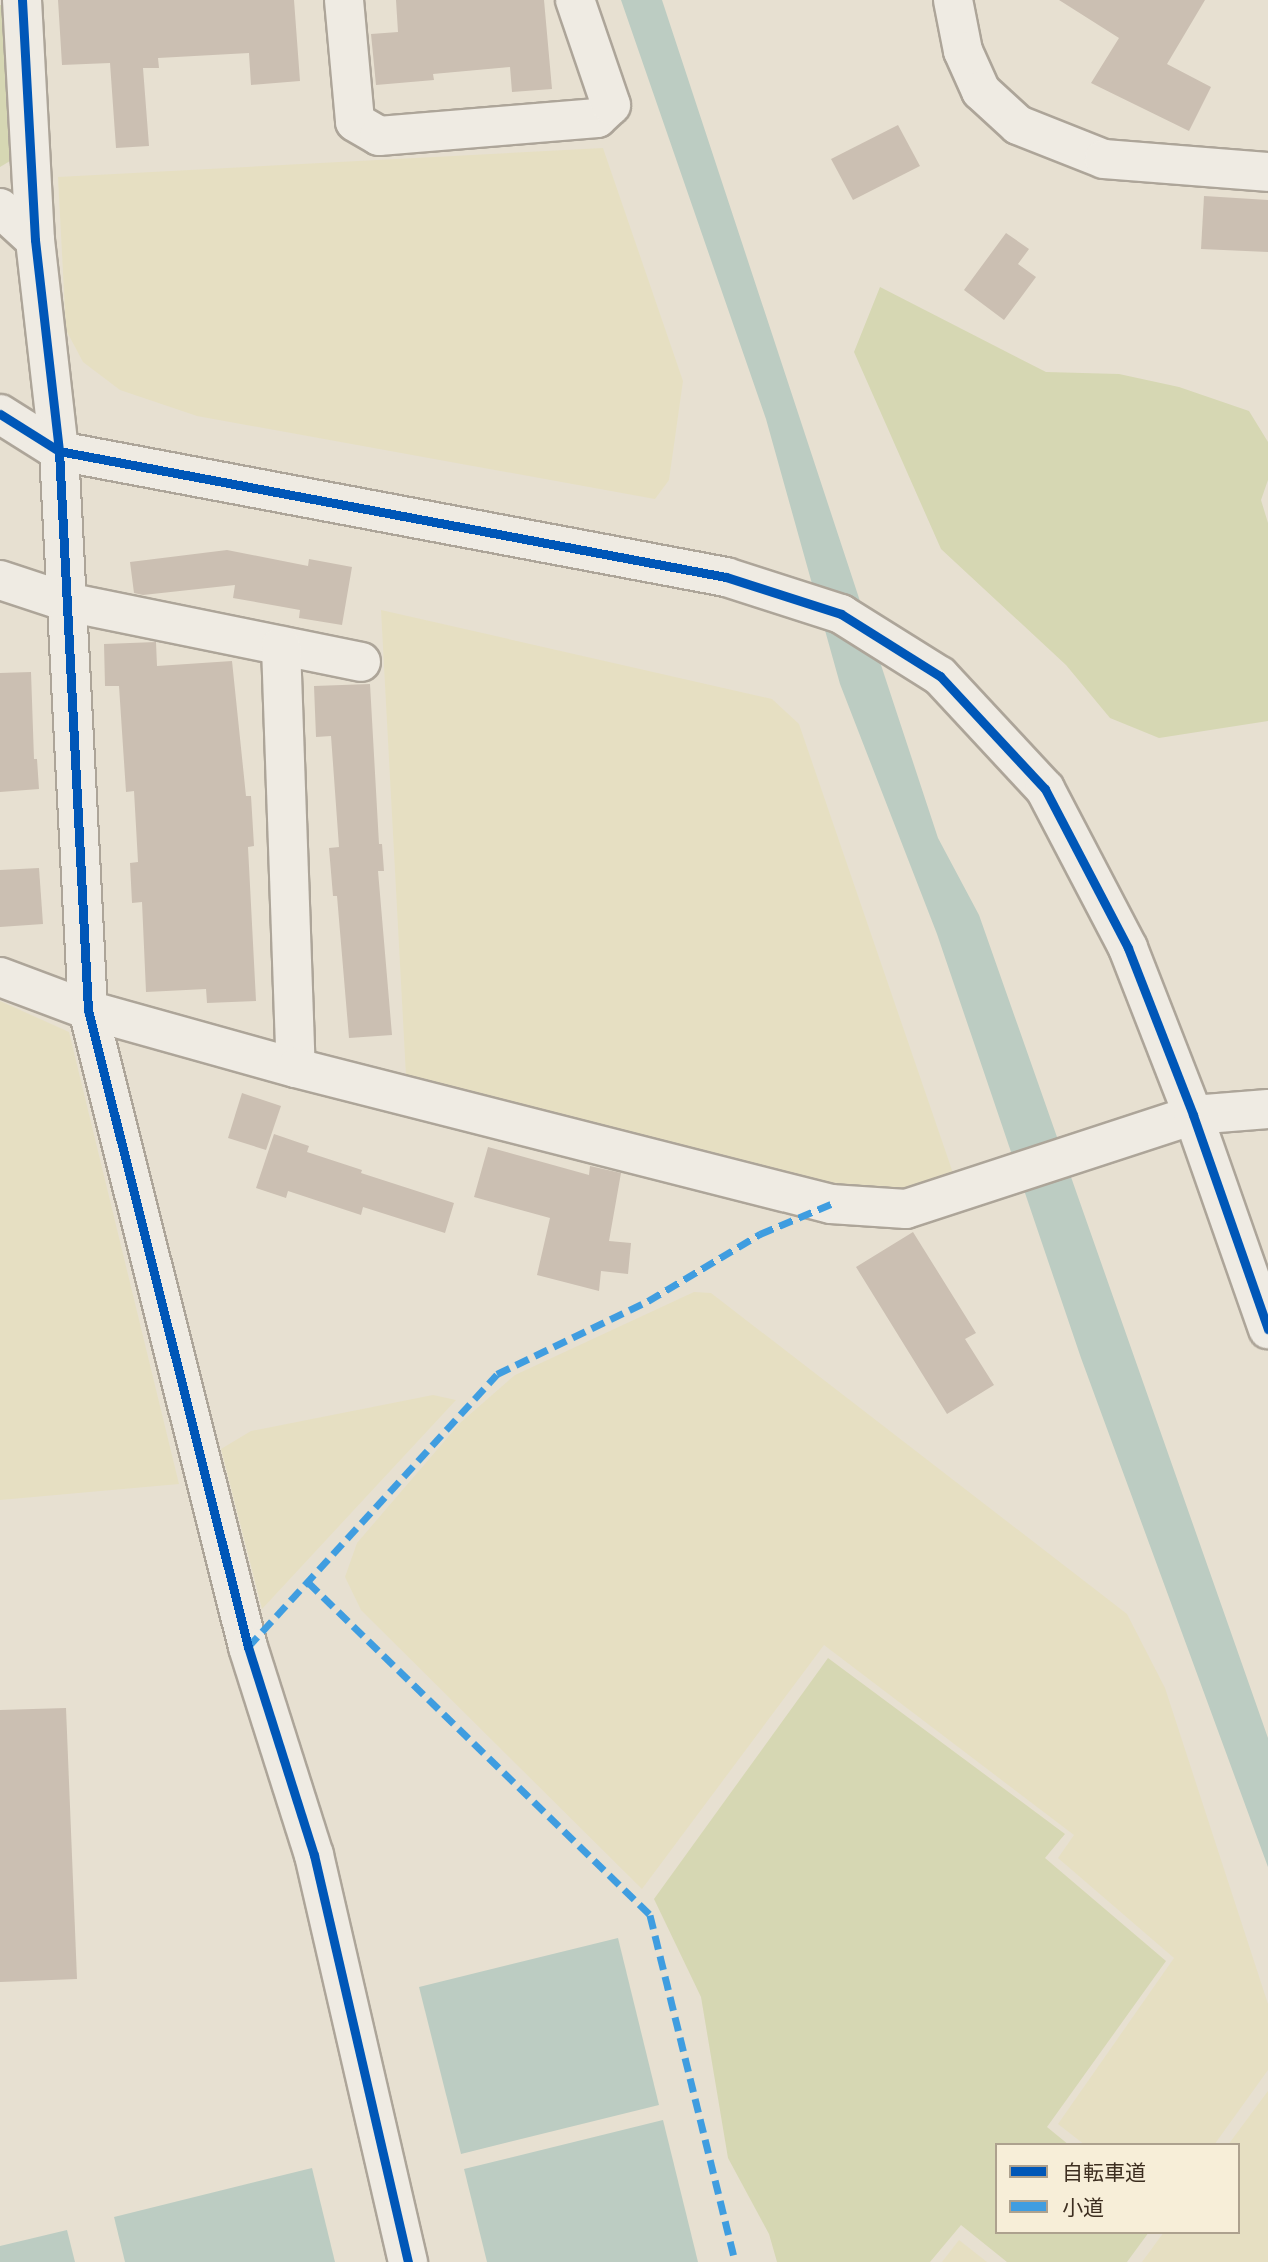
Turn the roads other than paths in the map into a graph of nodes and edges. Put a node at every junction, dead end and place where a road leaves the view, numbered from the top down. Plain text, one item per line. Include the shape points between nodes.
1 (22, 0) edge
2 (344, 0) edge
3 (575, 0) edge
4 (953, 0) edge
5 (1268, 172) edge
6 (0, 208) edge
7 (35, 240) junction
8 (0, 414) edge
9 (59, 451) junction
10 (0, 580) edge
11 (67, 602) junction
12 (281, 646) junction
13 (361, 662) dead end
14 (0, 977) edge
15 (88, 1010) junction
16 (296, 1068) junction
17 (1268, 1109) edge
18 (1193, 1115) junction
19 (1268, 1329) edge
20 (408, 2262) edge

1 - 7 street
2 - 3 street via 355,122 379,136 597,118 611,105
4 - 5 street via 963,51 981,91 1018,125 1104,159
6 - 7 street
7 - 9 street
8 - 9 street
9 - 11 street
9 - 18 street via 726,577 841,614 940,676 1045,789 1128,948
10 - 11 street
11 - 12 street
11 - 15 street
12 - 13 street
12 - 16 street
14 - 15 street
15 - 16 street
15 - 20 street via 248,1647 314,1854
16 - 18 street via 831,1204 906,1209
17 - 18 street
18 - 19 street

